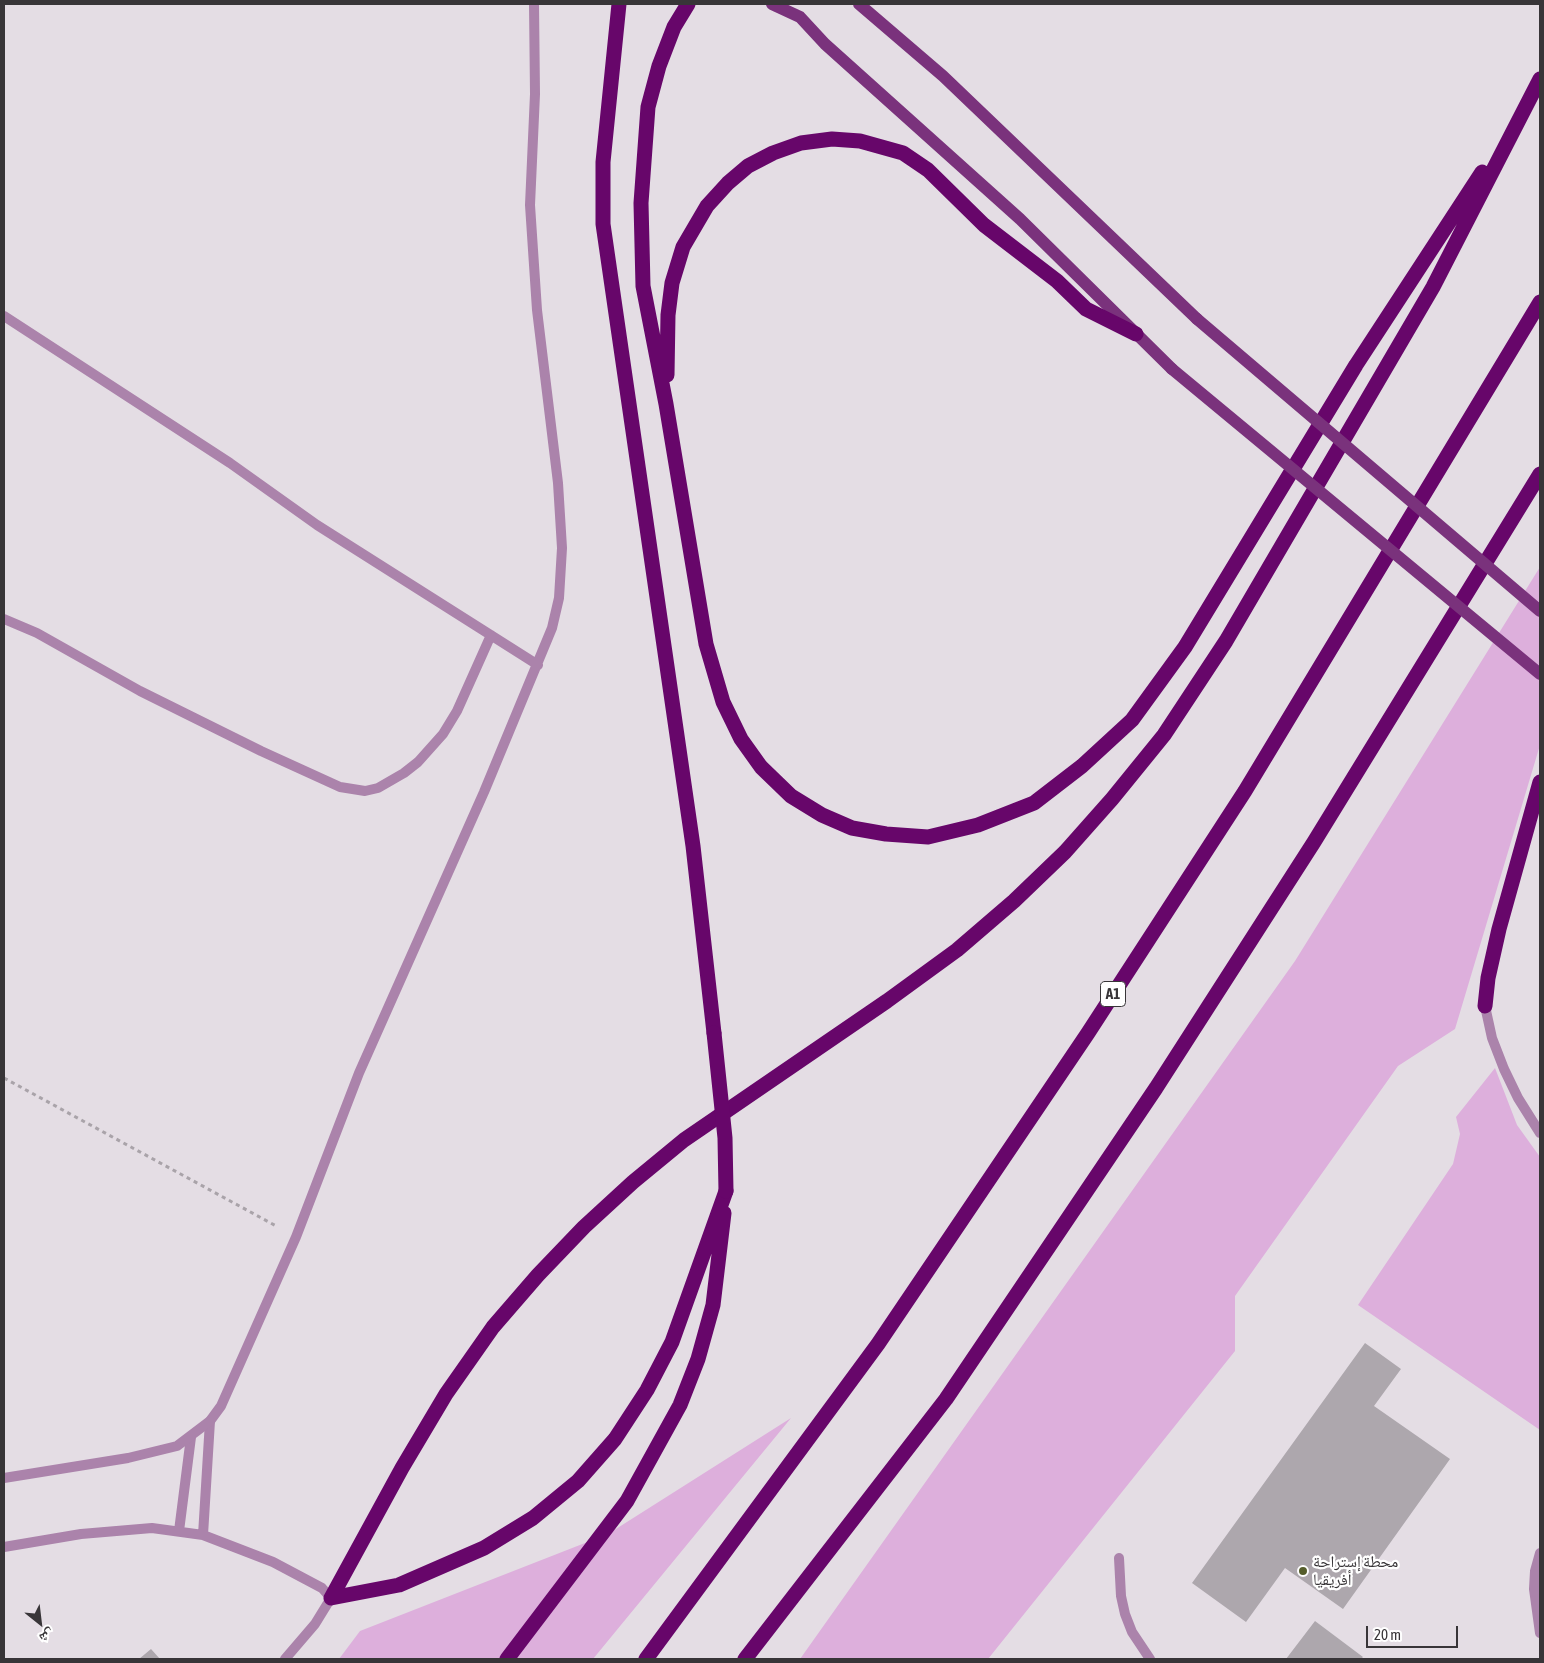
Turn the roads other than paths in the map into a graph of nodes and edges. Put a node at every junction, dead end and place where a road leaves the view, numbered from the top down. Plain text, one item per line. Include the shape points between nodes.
1 (534, 4) edge
2 (619, 4) edge
3 (688, 4) edge
4 (772, 4) edge
5 (859, 4) edge
6 (1540, 79) edge
7 (1524, 108) junction
8 (1540, 302) edge
9 (4, 316) edge
10 (1136, 334) junction
11 (666, 404) junction
12 (1540, 474) edge
13 (1540, 611) edge
14 (4, 619) edge
15 (491, 634) junction
16 (538, 665) junction
17 (1540, 674) edge
18 (1540, 782) edge
19 (1485, 1006) joint
20 (1540, 1133) edge
21 (726, 1191) junction
22 (210, 1422) junction
23 (191, 1437) junction
24 (4, 1478) edge
25 (179, 1531) junction
26 (203, 1536) junction
27 (4, 1547) edge
28 (1540, 1553) edge
29 (1119, 1558) dead end
30 (331, 1598) junction
31 (1540, 1633) edge
32 (285, 1659) edge
33 (508, 1659) edge
34 (646, 1659) edge
35 (745, 1659) edge
36 (1150, 1659) edge

1 - 16 street via 530,205 537,310 558,483 562,548 559,598
2 - 21 highway, bridge via 603,162 603,224 693,846 725,1138
3 - 11 highway via 674,28 659,66 648,107 641,203 644,286
4 - 10 main road via 800,17 825,44 1020,219
5 - 13 main road, bridge via 943,76 1197,319
6 - 7 highway
7 - 11 highway via 1356,366 1185,647 1132,720 1082,766 1034,803 978,825 928,837 852,828 791,796 761,767 741,739 723,702 706,644
7 - 30 highway via 1433,287 1231,633 1164,735 1071,845 957,950 684,1140 584,1227 493,1327 446,1394
8 - 34 highway, A1 via 1245,791 1088,1033 878,1344
9 - 15 street via 214,453 317,525
10 - 11 highway via 1086,309 1057,281 984,225 928,170 903,153 860,141 832,139 801,143 748,166 728,183 707,206 683,247 672,283 668,315
10 - 17 main road, bridge via 1172,369
12 - 35 highway via 1314,842 1156,1088 946,1399
14 - 15 street via 37,633 140,691 261,751 340,787 365,791 378,788 404,773 443,734 457,711
15 - 16 street
16 - 22 street via 359,1073 296,1237 221,1406
18 - 19 highway via 1499,929
19 - 20 street via 1492,1038 1504,1069
21 - 30 highway via 672,1342 647,1390 615,1439 578,1481 533,1518 484,1548 399,1586
21 - 33 highway via 713,1305 698,1359 680,1405 627,1500
22 - 23 street
22 - 26 street
23 - 24 street via 178,1446 155,1452
23 - 25 street
25 - 26 street
25 - 27 street via 152,1528 121,1530
26 - 30 street via 265,1558 322,1588
28 - 31 street via 1534,1589
29 - 36 street via 1121,1596 1126,1614 1132,1632
30 - 32 street

